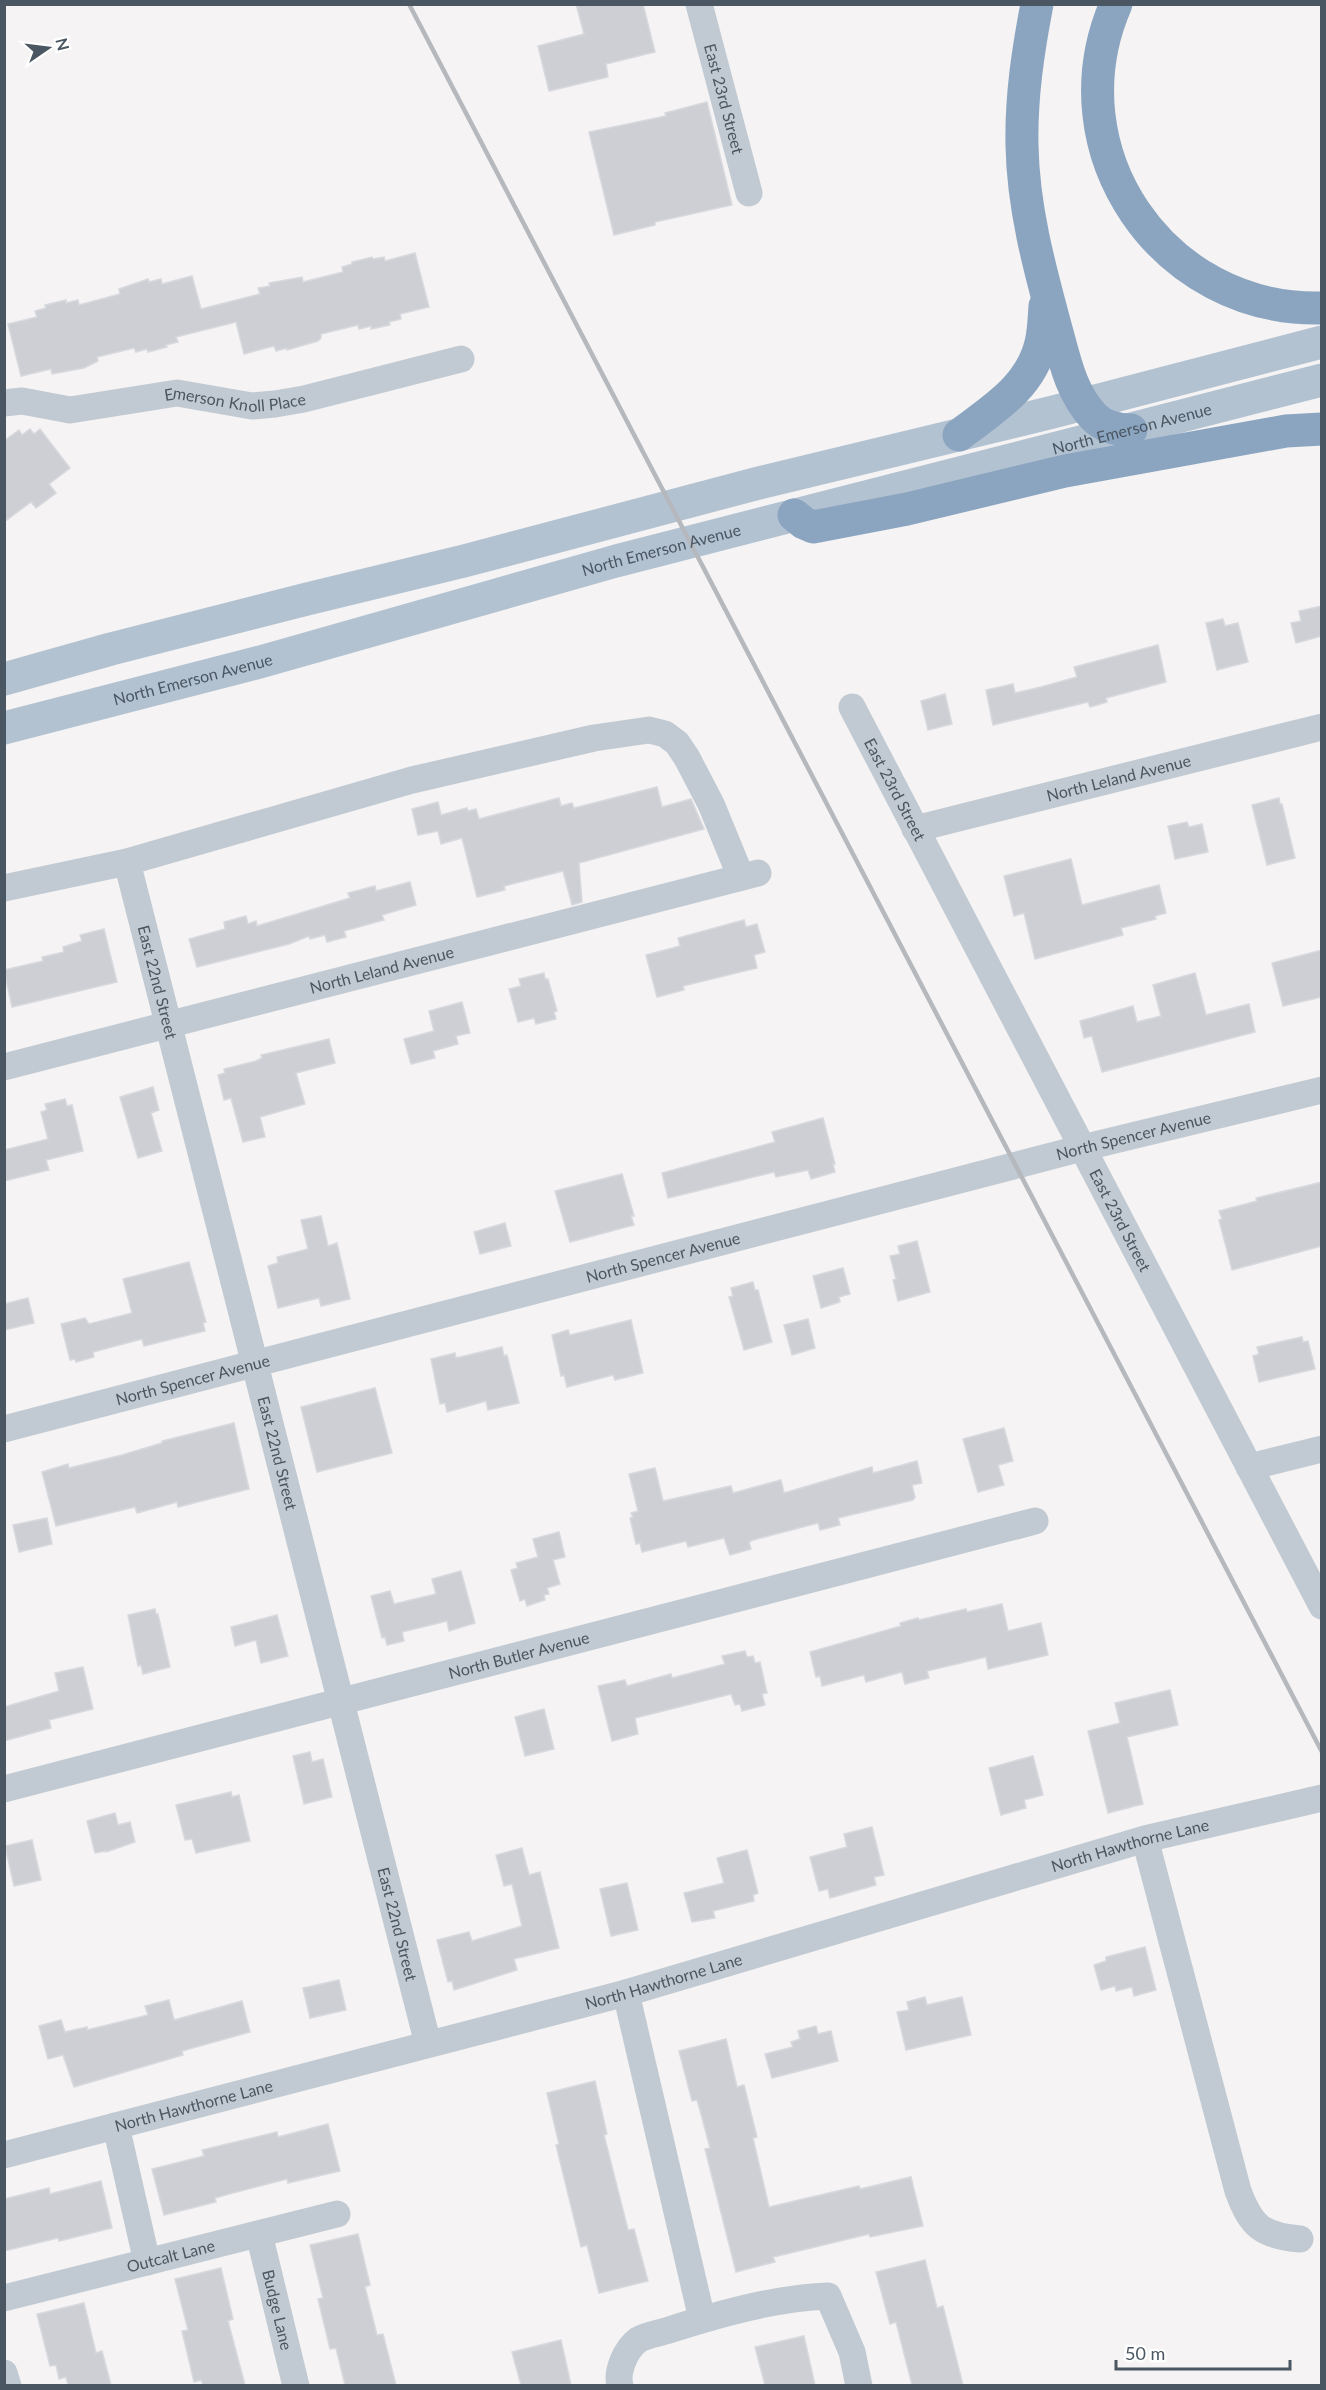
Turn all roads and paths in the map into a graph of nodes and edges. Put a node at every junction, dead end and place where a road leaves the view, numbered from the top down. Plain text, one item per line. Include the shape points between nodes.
1 (699, 4) edge
2 (1037, 4) edge
3 (1116, 4) edge
4 (749, 193) dead end
5 (1046, 292) junction
6 (1322, 308) edge
7 (1322, 342) edge
8 (461, 359) dead end
9 (1322, 380) edge
10 (4, 403) edge
11 (1083, 404) junction
12 (1322, 429) edge
13 (1131, 430) junction
14 (958, 435) junction
15 (783, 518) junction
16 (4, 679) edge
17 (852, 707) dead end
18 (1322, 727) edge
19 (4, 728) edge
20 (915, 830) junction
21 (127, 862) junction
22 (4, 888) edge
23 (170, 1025) junction
24 (4, 1067) edge
25 (1322, 1090) edge
26 (1082, 1148) junction
27 (254, 1365) junction
28 (4, 1429) edge
29 (1322, 1449) edge
30 (1249, 1467) junction
31 (1035, 1521) dead end
32 (1322, 1606) edge
33 (341, 1701) junction
34 (4, 1789) edge
35 (1322, 1798) edge
36 (1145, 1839) junction
37 (626, 1993) junction
38 (428, 2044) junction
39 (116, 2126) junction
40 (4, 2156) edge
41 (337, 2214) dead end
42 (259, 2234) junction
43 (1300, 2239) dead end
44 (147, 2262) junction
45 (4, 2298) edge
46 (702, 2319) junction
47 (4, 2373) edge
48 (8, 2385) edge
49 (296, 2385) edge
50 (620, 2385) edge
51 (859, 2385) edge

1 - 4 street, East 23rd Street
2 - 5 highway via 1023,94 1022,147 1029,219
3 - 6 highway via 1101,50 1098,103 1104,148 1126,201 1163,246 1210,282 1276,306
5 - 11 highway via 1068,373
5 - 14 highway via 1041,343 1032,368 1006,399
7 - 11 main road
8 - 10 street, Emerson Knoll Place via 275,404 252,406 177,393 70,410 22,401
9 - 13 main road, North Emerson Avenue
11 - 13 highway via 1102,424
11 - 14 main road
12 - 15 highway via 1286,431 1065,471 813,527
13 - 15 main road, North Emerson Avenue
14 - 16 main road
15 - 19 main road, North Emerson Avenue
17 - 20 street, East 23rd Street
18 - 20 street, North Leland Avenue
20 - 26 street, East 23rd Street
21 - 22 street
21 - 23 street, East 22nd Street
21 - 23 street, North Leland Avenue via 412,780 594,738 650,730 677,743 750,875
23 - 24 street, North Leland Avenue
23 - 27 street, East 22nd Street
25 - 26 street, North Spencer Avenue
26 - 27 street, North Spencer Avenue
26 - 30 street, East 23rd Street
27 - 28 street, North Spencer Avenue
27 - 33 street, East 22nd Street
29 - 30 street
30 - 32 street, East 23rd Street
31 - 33 street, North Butler Avenue
33 - 34 street, North Butler Avenue
33 - 38 street, East 22nd Street
35 - 36 street, North Hawthorne Lane
36 - 37 street, North Hawthorne Lane
36 - 43 street via 1247,2216 1265,2231
37 - 38 street, North Hawthorne Lane
37 - 46 street
38 - 39 street, North Hawthorne Lane
39 - 40 street, North Hawthorne Lane
39 - 44 street
41 - 42 street, Outcalt Lane
42 - 44 street, Outcalt Lane
42 - 49 street, Budge Lane
44 - 45 street, Outcalt Lane
46 - 50 street via 639,2340 626,2354 618,2379
46 - 51 street via 803,2297 828,2296 852,2352
47 - 48 street

